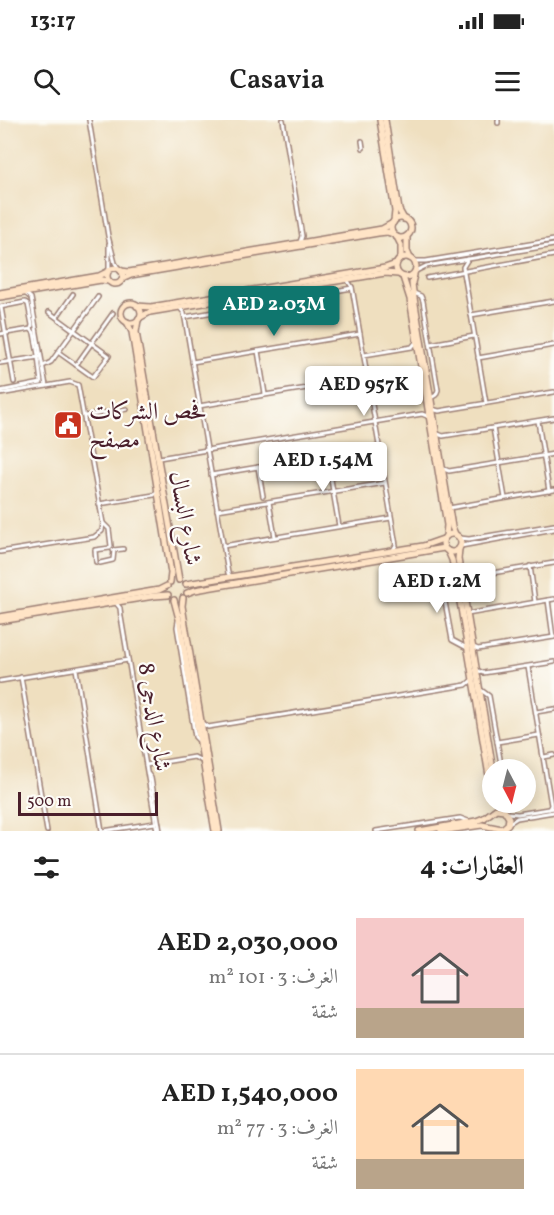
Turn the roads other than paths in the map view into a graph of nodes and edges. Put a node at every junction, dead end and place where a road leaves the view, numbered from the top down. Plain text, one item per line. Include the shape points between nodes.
1 (89, 120) edge
2 (283, 120) edge
3 (380, 120) edge
4 (385, 120) edge
5 (362, 141) dead end
6 (363, 148) dead end
7 (404, 219) junction
8 (393, 222) junction
9 (108, 236) junction
10 (302, 236) junction
11 (395, 236) junction
12 (407, 236) junction
13 (554, 240) edge
14 (309, 241) junction
15 (299, 243) junction
16 (554, 245) edge
17 (554, 255) edge
18 (412, 259) junction
19 (468, 259) junction
20 (399, 261) junction
21 (455, 261) junction
22 (463, 269) junction
23 (120, 270) junction
24 (108, 271) junction
25 (415, 273) junction
26 (401, 276) junction
27 (356, 278) junction
28 (427, 278) dead end
29 (122, 279) junction
30 (346, 279) junction
31 (108, 281) junction
32 (352, 287) junction
33 (35, 291) junction
34 (413, 292) junction
35 (26, 293) junction
36 (73, 294) dead end
37 (0, 295) edge
38 (98, 297) dead end
39 (31, 298) junction
40 (554, 301) edge
41 (137, 306) junction
42 (188, 306) junction
43 (0, 307) edge
44 (179, 308) junction
45 (49, 312) dead end
46 (113, 313) dead end
47 (184, 315) junction
48 (471, 315) junction
49 (57, 317) junction
50 (138, 319) junction
51 (127, 322) junction
52 (31, 329) junction
53 (74, 329) junction
54 (6, 333) junction
55 (0, 334) edge
56 (360, 334) junction
57 (474, 336) junction
58 (92, 342) junction
59 (431, 344) junction
60 (554, 345) edge
61 (415, 346) junction
62 (258, 351) junction
63 (58, 352) junction
64 (364, 355) junction
65 (39, 358) junction
66 (478, 358) junction
67 (10, 361) junction
68 (192, 362) junction
69 (0, 363) edge
70 (76, 365) junction
71 (368, 378) junction
72 (46, 386) junction
73 (15, 388) junction
74 (0, 392) edge
75 (554, 392) edge
76 (265, 394) junction
77 (431, 398) junction
78 (486, 404) junction
79 (200, 405) junction
80 (127, 409) dead end
81 (430, 409) junction
82 (439, 411) junction
83 (422, 414) junction
84 (85, 416) junction
85 (431, 417) junction
86 (554, 418) edge
87 (537, 421) junction
88 (375, 423) junction
89 (493, 428) junction
90 (437, 433) junction
91 (443, 436) junction
92 (438, 441) junction
93 (379, 447) junction
94 (207, 451) junction
95 (554, 454) edge
96 (327, 456) junction
97 (543, 456) junction
98 (157, 459) junction
99 (498, 464) junction
100 (258, 466) junction
101 (442, 468) junction
102 (449, 471) junction
103 (211, 475) junction
104 (444, 477) junction
105 (385, 483) junction
106 (554, 490) edge
107 (333, 491) junction
108 (549, 491) junction
109 (157, 495) junction
110 (263, 496) dead end
111 (505, 498) junction
112 (269, 502) junction
113 (99, 504) junction
114 (449, 508) junction
115 (217, 510) junction
116 (391, 518) junction
117 (103, 523) junction
118 (554, 525) edge
119 (107, 526) junction
120 (339, 526) junction
121 (103, 528) junction
122 (554, 530) edge
123 (458, 536) junction
124 (275, 537) junction
125 (445, 537) junction
126 (396, 545) junction
127 (223, 546) junction
128 (460, 548) junction
129 (112, 549) junction
130 (123, 549) dead end
131 (403, 549) junction
132 (446, 550) junction
133 (392, 551) junction
134 (0, 552) edge
135 (554, 562) edge
136 (530, 566) junction
137 (228, 573) junction
138 (233, 578) junction
139 (458, 578) junction
140 (224, 579) junction
141 (179, 580) junction
142 (168, 584) junction
143 (186, 584) junction
144 (168, 595) junction
145 (185, 596) junction
146 (554, 599) edge
147 (174, 600) junction
148 (548, 600) junction
149 (123, 601) junction
150 (114, 602) junction
151 (535, 602) junction
152 (120, 608) junction
153 (467, 614) junction
154 (0, 619) edge
155 (554, 637) edge
156 (473, 648) junction
157 (128, 660) junction
158 (554, 662) edge
159 (528, 667) junction
160 (76, 669) junction
161 (477, 670) junction
162 (483, 673) junction
163 (21, 677) junction
164 (475, 680) junction
165 (0, 681) edge
166 (466, 685) junction
167 (477, 689) junction
168 (554, 709) edge
169 (536, 712) junction
170 (201, 723) junction
171 (208, 727) junction
172 (203, 735) junction
173 (540, 735) junction
174 (497, 742) junction
175 (201, 749) junction
176 (554, 755) edge
177 (194, 757) junction
178 (543, 757) junction
179 (487, 759) edge
180 (491, 759) edge
181 (499, 759) edge
182 (203, 762) junction
183 (146, 765) junction
184 (147, 774) junction
185 (552, 808) edge
186 (536, 811) edge
187 (490, 813) edge
188 (491, 813) edge
189 (505, 813) edge
190 (155, 823) junction
191 (469, 823) junction
192 (506, 827) edge
193 (495, 829) edge
194 (453, 830) edge
195 (47, 831) edge
196 (102, 831) edge
197 (158, 831) edge
198 (217, 831) edge
199 (376, 831) edge
200 (419, 831) edge
201 (441, 831) edge

1 - 9 street
2 - 10 street
3 - 8 street via 395,211
4 - 7 street via 399,210
5 - 6 street
7 - 8 street
7 - 12 street via 410,226
8 - 11 street
8 - 14 street via 382,229
9 - 23 street
9 - 24 street
10 - 14 street
10 - 15 street
11 - 12 street
11 - 20 street via 401,245
11 - 29 street via 378,233
12 - 18 street via 407,251
13 - 18 street via 426,261
14 - 15 street
15 - 23 street via 129,272
16 - 19 street
17 - 22 street
18 - 20 street
18 - 25 street
19 - 21 street
19 - 22 street
20 - 26 street
20 - 41 street via 385,268 151,307
21 - 22 street
21 - 25 street via 426,266
22 - 28 street
22 - 48 street
23 - 24 street
23 - 29 street
24 - 31 street
24 - 37 street
25 - 26 street
25 - 34 street
26 - 27 street via 388,273
26 - 61 street via 407,287
27 - 30 street
27 - 32 street
29 - 31 street via 115,284
30 - 32 street
30 - 42 street
31 - 33 street
32 - 47 street
32 - 56 street
33 - 35 street
33 - 39 street
34 - 59 street via 423,301
34 - 77 street
35 - 37 street
35 - 39 street
36 - 49 street
38 - 53 street
39 - 65 street
40 - 48 street
41 - 50 street
41 - 51 street via 128,304 122,310 121,316
42 - 44 street
42 - 47 street
43 - 52 street via 27,303
43 - 54 street
44 - 47 street
44 - 50 street via 148,313
45 - 49 street
46 - 58 street
47 - 68 street
48 - 57 street
49 - 53 street
50 - 51 street
50 - 98 street, شارع البسال via 136,332
51 - 109 street, شارع البسال via 132,332
52 - 54 street
52 - 65 street
53 - 58 street
53 - 63 street
54 - 55 street
54 - 67 street
56 - 62 street
56 - 64 street
57 - 59 street
57 - 66 street
58 - 70 street
58 - 70 street via 109,356 92,376
59 - 77 street via 438,390
60 - 66 street
61 - 64 street
61 - 81 street
62 - 68 street
62 - 76 street
63 - 65 street via 52,360
63 - 70 street
64 - 71 street
65 - 67 street
65 - 72 street
65 - 73 street via 42,383
66 - 78 street
67 - 69 street
67 - 73 street
68 - 79 street
71 - 76 street
71 - 88 street
72 - 74 street
72 - 84 street via 77,384
73 - 74 street
75 - 78 street
76 - 79 street
77 - 81 street
78 - 82 street
79 - 94 street
80 - 84 street
81 - 82 street
81 - 83 street
81 - 85 street
82 - 85 street
83 - 85 street
83 - 88 street
84 - 113 street
85 - 90 street
85 - 125 street via 447,525
86 - 87 street
87 - 89 street
87 - 97 street
88 - 93 street
88 - 94 street
89 - 91 street
89 - 99 street
90 - 91 street
90 - 92 street
91 - 92 street
92 - 101 street
93 - 96 street
93 - 105 street
94 - 98 street
94 - 103 street
95 - 97 street
96 - 100 street
96 - 107 street
97 - 99 street
97 - 108 street
98 - 141 street, شارع البسال
99 - 102 street
99 - 111 street
100 - 103 street
100 - 110 street
101 - 102 street
101 - 104 street
102 - 104 street
103 - 115 street
104 - 114 street
105 - 107 street
105 - 116 street
106 - 108 street
107 - 112 street
107 - 120 street
108 - 111 street
109 - 113 street
109 - 142 street, شارع البسال via 171,573
111 - 114 street
112 - 115 street
112 - 124 street
113 - 117 street
114 - 123 street
115 - 127 street
116 - 120 street
116 - 126 street
117 - 119 street
117 - 121 street
118 - 123 street via 469,539
119 - 121 street
119 - 129 street
120 - 124 street
121 - 134 street via 94,537
122 - 128 street
123 - 125 street
123 - 128 street
124 - 127 street
125 - 131 street via 431,545
125 - 132 street
126 - 131 street
126 - 133 street
127 - 137 street
128 - 132 street via 454,552
128 - 139 street
129 - 129 street via 95,550 98,562 113,560
129 - 130 street
131 - 133 street
132 - 139 street
132 - 145 street via 195,590
133 - 138 street
135 - 136 street
136 - 139 street
136 - 151 street
137 - 138 street
137 - 140 street
138 - 140 street
139 - 153 street
139 - 156 street
139 - 156 street via 443,591 452,640
140 - 143 street
141 - 142 street
141 - 143 street
142 - 144 street
142 - 154 street via 159,590
143 - 145 street
144 - 147 street
144 - 149 street
145 - 147 street
145 - 170 street, شارع البسال via 182,606
146 - 148 street
147 - 175 street, شارع البسال
148 - 151 street
148 - 155 street
149 - 150 street
149 - 152 street
150 - 152 street
150 - 154 street
151 - 153 street
152 - 157 street, شارع الدجى 8
153 - 156 street
155 - 156 street
156 - 161 street
156 - 164 street
157 - 160 street
157 - 183 street, شارع الدجى 8
158 - 159 street
159 - 162 street
159 - 169 street
160 - 163 street
160 - 196 street
161 - 162 street
161 - 164 street
162 - 164 street
163 - 165 street
163 - 195 street
164 - 166 street
164 - 167 street
166 - 167 street
166 - 171 street
167 - 174 street via 489,696
167 - 179 street
167 - 180 street
168 - 169 street
169 - 173 street
170 - 171 street
170 - 172 street, شارع البسال
171 - 172 street
172 - 198 street, شارع البسال
173 - 174 street
173 - 178 street
174 - 181 street
175 - 177 street
175 - 182 street, شارع البسال
176 - 178 street
177 - 182 street
177 - 183 street
178 - 185 street
182 - 198 street, شارع البسال
183 - 184 street, شارع الدجى 8
184 - 190 street, شارع الدجى 8
184 - 197 street via 151,778
185 - 186 street
185 - 192 street via 517,818
187 - 191 street
188 - 193 street via 489,822
189 - 192 street via 509,818
190 - 196 street
190 - 197 street, شارع الدجى 8
191 - 199 street via 462,818
191 - 200 street
192 - 193 street
193 - 194 street via 482,825
194 - 201 street

